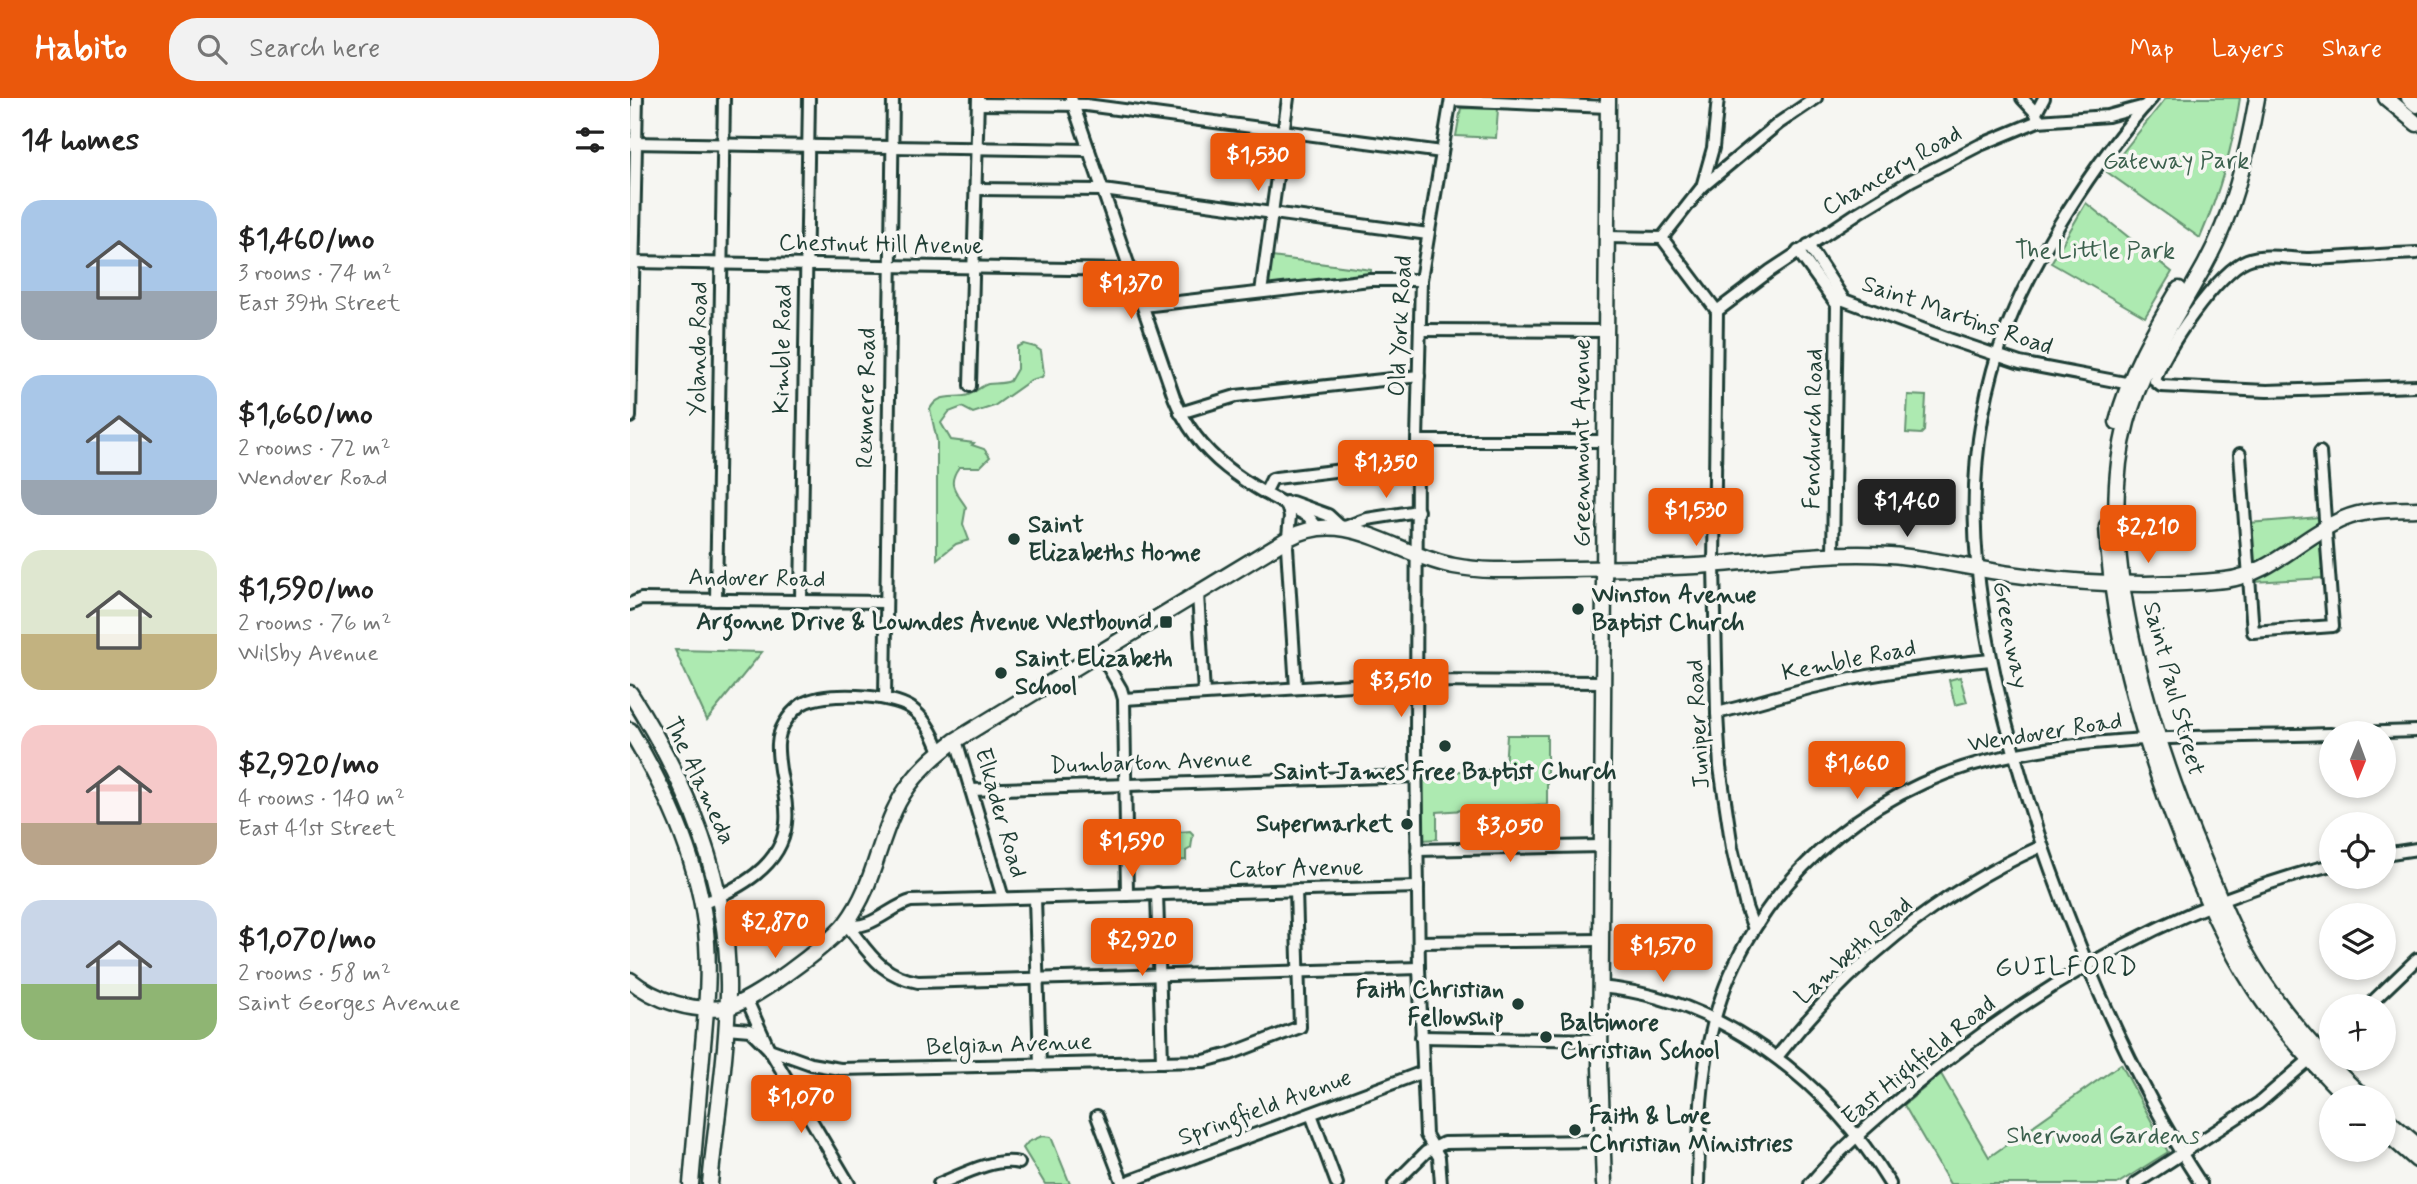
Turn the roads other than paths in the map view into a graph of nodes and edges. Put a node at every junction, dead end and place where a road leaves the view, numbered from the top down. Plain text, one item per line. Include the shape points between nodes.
1 (636, 98) edge
2 (724, 98) edge
3 (809, 98) edge
4 (893, 98) edge
5 (1288, 98) edge
6 (1718, 98) edge
7 (1816, 98) edge
8 (2022, 98) edge
9 (2044, 98) edge
10 (2248, 98) edge
11 (2257, 98) edge
12 (2386, 98) edge
13 (2409, 98) edge
14 (1451, 99) edge
15 (978, 101) edge
16 (1072, 102) edge
17 (1608, 102) edge
18 (2148, 102) edge
19 (2417, 105) edge
20 (2108, 116) junction
21 (2037, 117) junction
22 (2417, 124) edge
23 (1283, 131) junction
24 (2124, 131) junction
25 (633, 144) edge
26 (723, 145) junction
27 (808, 146) junction
28 (892, 148) junction
29 (976, 149) junction
30 (1089, 150) junction
31 (1442, 152) junction
32 (1702, 187) junction
33 (976, 189) junction
34 (1103, 190) junction
35 (1271, 212) junction
36 (1428, 234) junction
37 (1607, 237) junction
38 (1662, 237) junction
39 (1803, 248) junction
40 (2417, 253) edge
41 (632, 262) edge
42 (721, 264) junction
43 (806, 265) junction
44 (890, 266) junction
45 (974, 268) junction
46 (1130, 270) junction
47 (1421, 280) junction
48 (1261, 292) junction
49 (1841, 302) junction
50 (1143, 306) junction
51 (1717, 311) junction
52 (1420, 330) junction
53 (1606, 331) junction
54 (631, 345) edge
55 (1998, 356) junction
56 (1419, 376) junction
57 (2135, 384) junction
58 (970, 386) dead end
59 (2417, 386) edge
60 (1180, 413) junction
61 (630, 417) edge
62 (1417, 440) junction
63 (1605, 441) junction
64 (2320, 452) dead end
65 (2239, 454) dead end
66 (1417, 461) junction
67 (1265, 492) junction
68 (1286, 502) junction
69 (2417, 509) edge
70 (1418, 511) junction
71 (1317, 527) junction
72 (1343, 527) junction
73 (2326, 527) junction
74 (1289, 538) junction
75 (1833, 554) junction
76 (1418, 555) junction
77 (1714, 565) junction
78 (1977, 568) junction
79 (1604, 569) junction
80 (2248, 575) junction
81 (2117, 583) junction
82 (1198, 594) junction
83 (716, 600) junction
84 (801, 600) junction
85 (885, 602) junction
86 (630, 604) edge
87 (1100, 653) junction
88 (1991, 660) junction
89 (1416, 681) junction
90 (1603, 682) junction
91 (1296, 688) junction
92 (630, 693) edge
93 (1204, 693) junction
94 (885, 698) junction
95 (1124, 699) junction
96 (1717, 713) junction
97 (630, 730) edge
98 (2417, 731) edge
99 (2396, 732) edge
100 (2319, 734) edge
101 (956, 740) junction
102 (2153, 740) junction
103 (940, 752) junction
104 (2014, 754) junction
105 (1417, 776) junction
106 (1125, 785) junction
107 (971, 790) junction
108 (1601, 846) junction
109 (2042, 846) junction
110 (2417, 849) edge
111 (1417, 850) junction
112 (2396, 852) edge
113 (2319, 868) edge
114 (1418, 887) junction
115 (1296, 890) junction
116 (1157, 893) junction
117 (1127, 895) junction
118 (720, 897) junction
119 (1003, 898) junction
120 (1034, 898) junction
121 (2215, 902) junction
122 (702, 904) junction
123 (846, 924) junction
124 (1754, 929) junction
125 (1602, 940) junction
126 (1419, 942) junction
127 (727, 955) junction
128 (2417, 959) edge
129 (2087, 964) junction
130 (1419, 968) junction
131 (1298, 972) junction
132 (1158, 976) junction
133 (1037, 979) junction
134 (630, 980) edge
135 (1600, 987) junction
136 (2381, 994) edge
137 (746, 998) junction
138 (707, 1008) junction
139 (727, 1008) junction
140 (1715, 1020) junction
141 (726, 1028) junction
142 (763, 1032) junction
143 (1421, 1037) junction
144 (1600, 1040) junction
145 (769, 1049) junction
146 (2319, 1052) edge
147 (2315, 1056) junction
148 (1777, 1058) junction
149 (1161, 1062) junction
150 (1040, 1065) junction
151 (1423, 1072) junction
152 (2337, 1085) edge
153 (2349, 1085) edge
154 (1311, 1114) junction
155 (1097, 1116) dead end
156 (2396, 1127) edge
157 (1857, 1136) junction
158 (1601, 1141) junction
159 (2396, 1142) edge
160 (2417, 1144) edge
161 (1433, 1147) junction
162 (2182, 1154) junction
163 (2417, 1160) edge
164 (1019, 1163) dead end
165 (691, 1184) edge
166 (710, 1184) edge
167 (849, 1184) edge
168 (939, 1184) edge
169 (1123, 1184) edge
170 (1337, 1184) edge
171 (1394, 1184) edge
172 (1441, 1184) edge
173 (1596, 1184) edge
174 (1604, 1184) edge
175 (1698, 1184) edge
176 (1810, 1184) edge
177 (1890, 1184) edge
178 (2135, 1184) edge
179 (2201, 1184) edge

1 - 25 street
2 - 26 street, Yolando Road
3 - 27 street, Kimble Road
4 - 28 street, Rexmere Road
5 - 23 street
6 - 32 street
7 - 32 street
8 - 21 street
9 - 21 street
10 - 57 main road, Saint Paul Street via 2235,161 2208,238 2157,328
11 - 57 main road, Saint Paul Street via 2226,218 2205,264
12 - 22 main road
13 - 19 main road
14 - 17 street
14 - 31 street, Old York Road
15 - 16 street
15 - 29 street
16 - 23 street
16 - 30 street
17 - 37 main road, Greenmount Avenue
18 - 20 street, Chancery Road
18 - 24 street, Greenway
20 - 21 street, Chancery Road
20 - 24 street
21 - 39 street, Chancery Road via 1912,180
23 - 31 street
23 - 35 street
24 - 55 street, Greenway via 2035,265
25 - 26 street
25 - 41 street
26 - 27 street
26 - 42 street, Yolando Road
27 - 28 street
27 - 43 street, Kimble Road
28 - 29 street
28 - 44 street, Rexmere Road
29 - 30 street
29 - 33 street
30 - 34 street
31 - 36 street, Old York Road
32 - 38 street
33 - 34 street
33 - 45 street
34 - 35 street
34 - 46 street
35 - 36 street
35 - 48 street
36 - 47 street, Old York Road
37 - 38 street
37 - 53 main road, Greenmount Avenue
38 - 51 street
39 - 49 street
39 - 51 street, Chancery Road
40 - 59 street via 2247,259 2222,278 2187,323 2155,378 2161,386 2256,391
41 - 42 street, Chestnut Hill Avenue
41 - 54 street
42 - 43 street, Chestnut Hill Avenue
42 - 83 street, Yolando Road
43 - 44 street, Chestnut Hill Avenue
43 - 84 street, Kimble Road
44 - 45 street, Chestnut Hill Avenue
44 - 85 street, Rexmere Road
45 - 46 street, Chestnut Hill Avenue
45 - 58 street
46 - 50 street
47 - 48 street via 1379,279
47 - 52 street, Old York Road
48 - 50 street
49 - 55 street, Saint Martins Road
49 - 75 street, Fenchurch Road
50 - 60 street
51 - 77 street, Juniper Road
52 - 53 street
52 - 56 street, Old York Road
53 - 63 main road, Greenmount Avenue
54 - 61 street
55 - 57 street, Saint Martins Road
55 - 78 street, Greenway via 1975,472
56 - 60 street via 1236,396
56 - 62 street, Old York Road
57 - 81 main road, Saint Paul Street via 2116,485
60 - 67 street via 1212,456
62 - 63 street
62 - 66 street, Old York Road
63 - 79 main road, Greenmount Avenue
64 - 73 street
65 - 80 street
66 - 67 street via 1276,478
66 - 70 street, Old York Road
67 - 68 street
68 - 71 street
68 - 72 street via 1328,515
68 - 74 street
69 - 73 main road via 2359,513
70 - 72 street
70 - 76 street, Old York Road
71 - 72 main road
71 - 74 main road
72 - 76 main road
73 - 80 main road
73 - 80 street via 2333,626 2253,632
74 - 82 main road
74 - 91 street
75 - 77 main road
75 - 78 main road via 1904,557
76 - 79 main road via 1466,568
76 - 89 street, Old York Road
77 - 79 main road
77 - 96 street, Juniper Road
78 - 81 main road
78 - 88 street, Greenway
79 - 90 main road, Greenmount Avenue
80 - 81 main road via 2216,581
81 - 102 main road, Saint Paul Street
82 - 87 main road
82 - 93 street
83 - 84 street, Andover Road
83 - 86 street, Andover Road via 641,599
84 - 85 street, Andover Road
85 - 94 street, Rexmere Road
87 - 95 street
87 - 101 main road
88 - 96 street, Kemble Road via 1858,678
88 - 104 street, Greenway
89 - 90 street
89 - 91 street
89 - 105 street, Old York Road
90 - 108 main road, Greenmount Avenue
91 - 93 street
92 - 118 main road, The Alameda via 684,791 708,849
93 - 95 street
94 - 103 street via 918,715
94 - 118 street via 822,698 802,704 788,718 777,744 786,816 781,840 754,877
95 - 106 street
96 - 124 street, Juniper Road via 1732,848
97 - 122 main road, The Alameda via 675,817
98 - 99 street
100 - 102 street, Wendover Road
101 - 103 main road
101 - 107 street, Elkader Road
102 - 104 street, Wendover Road
102 - 121 main road, Saint Paul Street
103 - 123 main road via 897,803 870,881
104 - 109 street, Greenway
104 - 124 street, Wendover Road via 1940,775 1868,812 1809,861
105 - 106 street, Dumbarton Avenue
105 - 111 street, Old York Road
106 - 107 street, Dumbarton Avenue
106 - 117 street
107 - 119 street, Elkader Road
108 - 111 street
108 - 125 main road, Greenmount Avenue
109 - 129 street, Greenway
109 - 148 street, Lambeth Road via 1966,886 1898,934 1805,1022
110 - 112 street
111 - 114 street, Old York Road
113 - 121 street, East Highfield Road
114 - 115 street, Cator Avenue
114 - 126 street, Old York Road
115 - 116 street, Cator Avenue
115 - 131 street
116 - 117 street, Cator Avenue
116 - 132 street
117 - 120 street, Cator Avenue
118 - 122 street
118 - 127 main road, The Alameda
119 - 120 street, Cator Avenue
119 - 123 street, Cator Avenue via 911,901 864,925
120 - 133 street, Elkader Road
121 - 129 street, East Highfield Road
121 - 147 main road, Saint Paul Street
122 - 138 main road, The Alameda
123 - 133 street via 875,962 908,980
123 - 137 main road via 804,962
124 - 140 street, Wendover Road
125 - 126 street
125 - 135 main road, Greenmount Avenue
126 - 130 street, Old York Road
127 - 137 main road via 735,982
127 - 139 main road, The Alameda
128 - 136 street
129 - 157 street, East Highfield Road via 1969,1043
129 - 162 street, Greenway via 2125,1049
130 - 131 street
130 - 143 street, Old York Road
131 - 132 street
131 - 149 street, Belgian Avenue via 1300,1027 1214,1059
132 - 133 street
132 - 149 street
133 - 150 street, Elkader Road
134 - 138 main road via 663,1000
135 - 140 street via 1651,997
135 - 144 main road, Greenmount Avenue
137 - 139 main road
137 - 142 street
138 - 139 main road
138 - 141 main road via 715,1023
138 - 165 main road, The Alameda
139 - 141 main road, The Alameda
139 - 142 street via 737,1020
140 - 148 street
140 - 175 street, Wendover Road via 1703,1083
141 - 145 street, Belgian Avenue via 750,1030
141 - 166 main road, The Alameda
142 - 145 street
143 - 144 street
143 - 151 street, Old York Road
144 - 158 main road, Greenmount Avenue
145 - 150 street, Belgian Avenue via 811,1064 847,1070
145 - 167 street
146 - 147 street
147 - 152 main road, Saint Paul Street
147 - 153 main road, Saint Paul Street
147 - 162 street via 2259,1103
148 - 157 street via 1814,1089
149 - 150 street, Belgian Avenue
151 - 154 street, Springfield Avenue
151 - 161 street, Old York Road via 1426,1135
154 - 169 street, Springfield Avenue
154 - 170 street
155 - 169 street
156 - 160 main road
157 - 176 street, East Highfield Road
157 - 177 street
158 - 161 street via 1444,1143
158 - 173 main road
158 - 174 main road
159 - 163 main road
161 - 171 street
161 - 172 street, Old York Road via 1440,1160
162 - 178 street
162 - 179 street, Greenway
164 - 168 street via 993,1164

